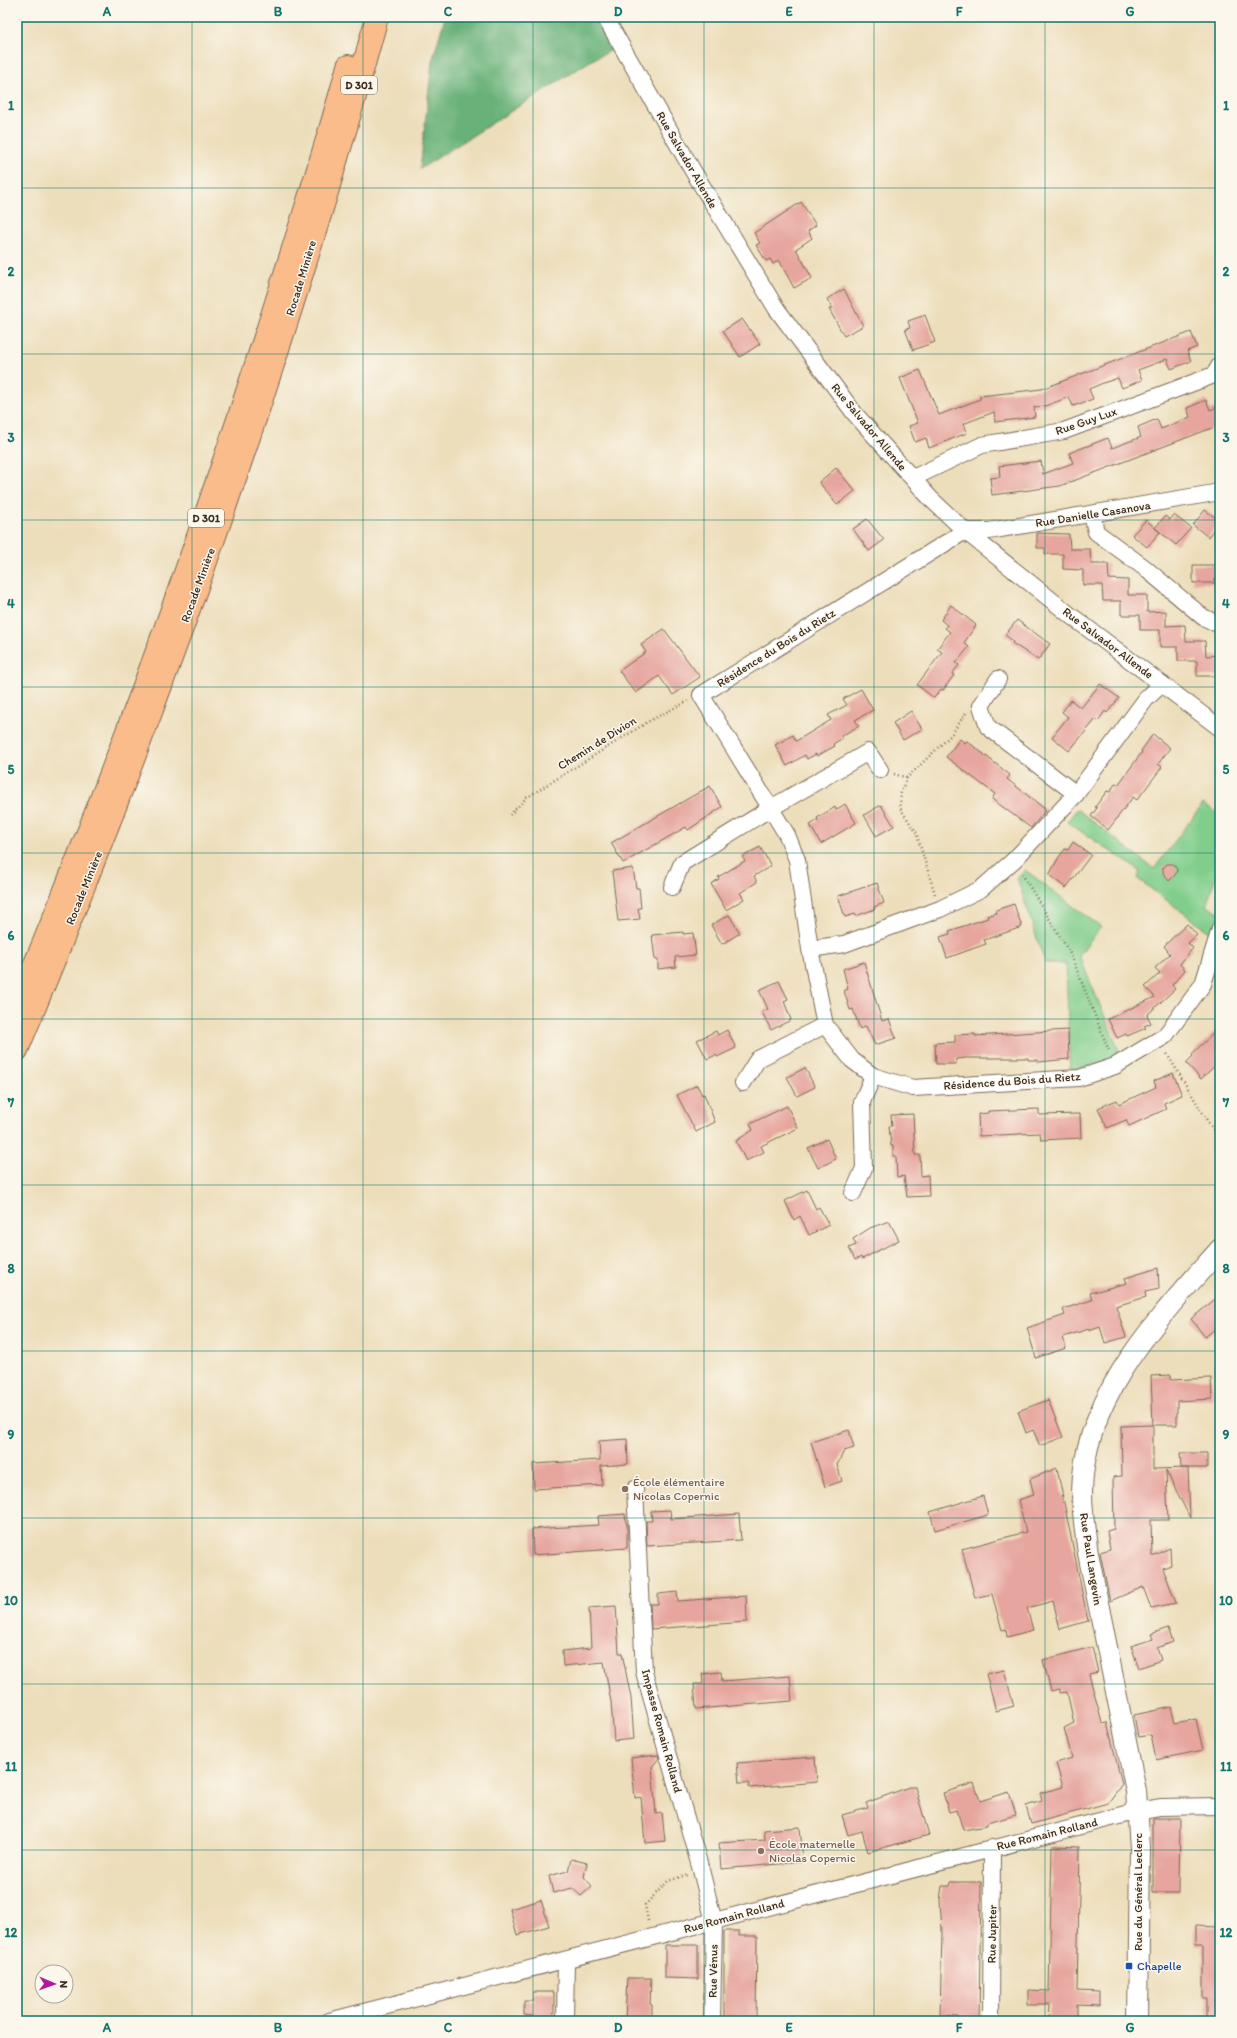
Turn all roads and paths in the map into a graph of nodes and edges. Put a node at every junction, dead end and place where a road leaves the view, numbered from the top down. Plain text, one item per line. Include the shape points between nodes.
1 (362, 17) edge
2 (377, 17) edge
3 (605, 17) edge
4 (1218, 373) edge
5 (913, 478) junction
6 (1220, 492) edge
7 (1092, 514) junction
8 (965, 531) junction
9 (1220, 625) edge
10 (998, 679) dead end
11 (1162, 684) junction
12 (701, 695) junction
13 (981, 706) junction
14 (1220, 728) edge
15 (880, 770) dead end
16 (1076, 794) junction
17 (771, 808) junction
18 (510, 816) dead end
19 (1014, 860) junction
20 (672, 887) dead end
21 (940, 909) junction
22 (1220, 929) edge
23 (810, 949) junction
24 (17, 1007) edge
25 (825, 1025) junction
26 (1159, 1039) junction
27 (17, 1050) edge
28 (1115, 1066) junction
29 (872, 1076) junction
30 (743, 1083) dead end
31 (1220, 1157) edge
32 (853, 1193) dead end
33 (1220, 1249) edge
34 (634, 1489) dead end
35 (1219, 1810) edge
36 (1138, 1811) junction
37 (992, 1848) junction
38 (701, 1870) junction
39 (714, 1922) junction
40 (652, 1938) junction
41 (566, 1960) junction
42 (329, 2021) edge
43 (565, 2021) edge
44 (712, 2021) edge
45 (991, 2021) edge
46 (1138, 2021) edge

1 - 24 highway, Rocade Minière / D 301 via 343,87 264,342 196,545 88,834
2 - 27 highway, Rocade Minière / D 301 via 340,153 286,328 229,498 105,837
3 - 5 street, Rue Salvador Allende via 704,191 776,308 855,414
4 - 5 street, Rue Guy Lux via 1064,431 982,445
5 - 8 street, Rue Salvador Allende
6 - 7 street, Rue Danielle Casanova
7 - 8 street, Rue Danielle Casanova via 989,531
7 - 9 street via 1096,532 1145,568 1203,617
8 - 11 street, Rue Salvador Allende
8 - 12 street, Résidence du Bois du Rietz
10 - 13 street
11 - 14 street, Rue Salvador Allende
11 - 16 street via 1146,699
12 - 17 street, Résidence du Bois du Rietz
12 - 18 path, Chemin de Divion via 651,720 526,798
13 - 16 street via 988,727
13 - 21 path via 965,713 951,735 907,778 901,791 900,808 916,832
15 - 17 street via 868,752
16 - 19 street
17 - 20 street via 682,863
17 - 23 street, Résidence du Bois du Rietz via 787,835 797,860
19 - 21 street via 981,889
19 - 28 path via 1070,955
21 - 23 street via 844,944
22 - 26 street, Résidence du Bois du Rietz via 1203,984 1165,1036
23 - 25 street, Résidence du Bois du Rietz
25 - 29 street, Résidence du Bois du Rietz via 852,1060
25 - 30 street via 758,1059
26 - 28 street, Résidence du Bois du Rietz
26 - 31 path via 1216,1132
28 - 29 street, Résidence du Bois du Rietz via 1078,1078 913,1088
29 - 32 street via 862,1102 864,1168
33 - 36 street, Rue Paul Langevin via 1161,1316 1125,1366 1104,1402 1092,1434 1086,1463 1082,1491 1083,1522
34 - 38 street, Impasse Romain Rolland via 644,1672
35 - 36 street, Rue Romain Rolland via 1160,1807
36 - 37 street, Rue Romain Rolland
36 - 46 street, Rue du Général Leclerc
37 - 39 street, Rue Romain Rolland
37 - 45 street, Rue Jupiter
38 - 39 street, Impasse Romain Rolland
38 - 40 path via 668,1881 646,1905
39 - 40 street, Rue Romain Rolland
39 - 44 street, Rue Vénus
40 - 41 street, Rue Romain Rolland
41 - 42 street, Rue Romain Rolland
41 - 43 street

